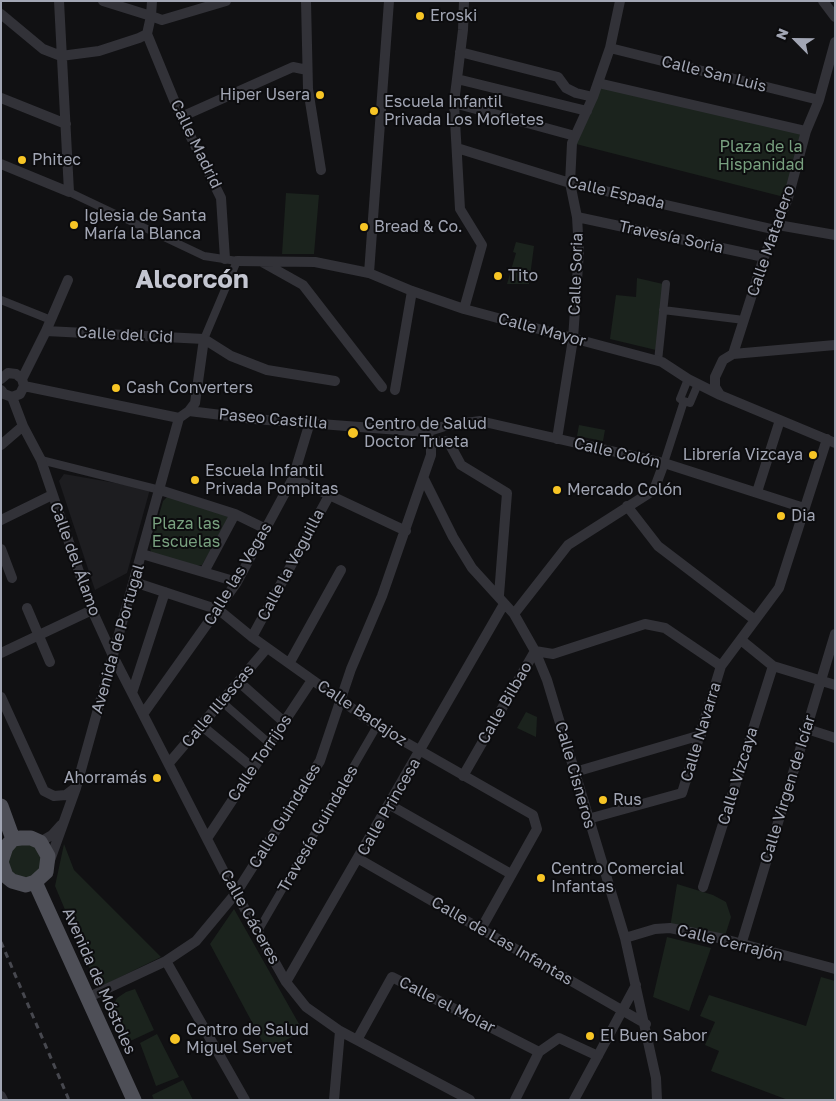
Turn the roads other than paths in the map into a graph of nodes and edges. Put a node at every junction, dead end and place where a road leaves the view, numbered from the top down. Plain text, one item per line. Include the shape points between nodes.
1 (59, 1) edge
2 (103, 1) edge
3 (152, 1) edge
4 (226, 1) edge
5 (306, 1) edge
6 (389, 1) edge
7 (464, 1) edge
8 (620, 1) edge
9 (823, 1) edge
10 (1, 14) edge
11 (152, 16) junction
12 (835, 17) edge
13 (147, 34) junction
14 (835, 42) edge
15 (610, 48) junction
16 (460, 52) junction
17 (61, 56) junction
18 (308, 70) junction
19 (830, 78) edge
20 (457, 79) junction
21 (598, 83) junction
22 (593, 97) junction
23 (1, 98) edge
24 (819, 100) junction
25 (454, 103) junction
26 (587, 111) junction
27 (181, 117) junction
28 (66, 124) junction
29 (806, 131) junction
30 (575, 136) junction
31 (458, 148) junction
32 (1, 164) edge
33 (321, 170) dead end
34 (570, 183) junction
35 (69, 192) junction
36 (577, 217) junction
37 (777, 228) junction
38 (835, 234) edge
39 (764, 257) junction
40 (225, 259) junction
41 (259, 260) junction
42 (237, 261) junction
43 (368, 273) junction
44 (68, 280) dead end
45 (666, 284) dead end
46 (412, 292) junction
47 (1, 300) edge
48 (464, 309) junction
49 (663, 310) junction
50 (51, 320) junction
51 (744, 320) junction
52 (46, 331) junction
53 (204, 339) junction
54 (573, 339) junction
55 (835, 345) edge
56 (732, 354) junction
57 (658, 361) junction
58 (1, 369) edge
59 (12, 373) junction
60 (1, 379) edge
61 (23, 382) junction
62 (335, 382) dead end
63 (693, 382) junction
64 (382, 387) dead end
65 (1, 390) edge
66 (395, 390) dead end
67 (720, 395) junction
68 (12, 397) junction
69 (189, 411) junction
70 (179, 418) junction
71 (780, 420) junction
72 (310, 422) junction
73 (23, 426) junction
74 (445, 426) junction
75 (426, 432) junction
76 (557, 439) junction
77 (832, 440) edge
78 (448, 441) junction
79 (431, 442) junction
80 (1, 445) edge
81 (41, 460) junction
82 (664, 463) junction
83 (293, 478) junction
84 (424, 480) junction
85 (160, 490) junction
86 (757, 492) junction
87 (330, 494) junction
88 (52, 495) junction
89 (627, 506) junction
90 (804, 508) junction
91 (236, 514) junction
92 (1, 520) edge
93 (266, 529) junction
94 (406, 531) junction
95 (1, 549) edge
96 (142, 554) junction
97 (341, 570) dead end
98 (204, 572) junction
99 (12, 578) dead end
100 (134, 582) junction
101 (237, 582) junction
102 (165, 592) junction
103 (501, 599) junction
104 (27, 608) dead end
105 (92, 610) junction
106 (219, 610) junction
107 (514, 614) junction
108 (754, 620) junction
109 (835, 634) edge
110 (38, 635) junction
111 (252, 637) junction
112 (741, 640) junction
113 (267, 648) junction
114 (535, 651) junction
115 (1, 653) edge
116 (113, 656) junction
117 (50, 662) dead end
118 (290, 662) junction
119 (721, 666) junction
120 (772, 666) junction
121 (312, 680) junction
122 (822, 681) junction
123 (239, 682) junction
124 (835, 685) edge
125 (132, 693) junction
126 (1, 697) edge
127 (222, 702) junction
128 (341, 702) junction
129 (143, 714) junction
130 (284, 722) junction
131 (202, 726) junction
132 (377, 726) junction
133 (807, 729) junction
134 (701, 735) junction
135 (835, 738) edge
136 (270, 743) junction
137 (420, 752) junction
138 (169, 763) junction
139 (253, 768) junction
140 (575, 772) junction
141 (463, 776) junction
142 (76, 788) junction
143 (390, 805) junction
144 (1, 806) edge
145 (588, 819) junction
146 (63, 822) junction
147 (208, 837) junction
148 (13, 839) junction
149 (40, 842) junction
150 (359, 859) junction
151 (1, 862) edge
152 (48, 864) junction
153 (512, 874) junction
154 (35, 882) junction
155 (703, 887) dead end
156 (236, 893) junction
157 (481, 929) junction
158 (258, 931) junction
159 (625, 938) junction
160 (741, 945) junction
161 (166, 961) junction
162 (835, 969) edge
163 (286, 982) junction
164 (636, 985) junction
165 (88, 997) junction
166 (622, 1010) junction
167 (646, 1024) junction
168 (340, 1031) junction
169 (357, 1040) junction
170 (539, 1052) junction
171 (598, 1056) junction
172 (1, 1096) edge
173 (132, 1098) edge
174 (3, 1100) edge
175 (245, 1100) edge
176 (334, 1100) edge
177 (470, 1100) edge
178 (515, 1100) edge
179 (574, 1100) edge
180 (657, 1100) edge

1 - 17 street
2 - 11 street
3 - 11 street
4 - 11 street via 162,20
5 - 18 street
6 - 43 street
7 - 16 street
8 - 15 street, Calle Soria
9 - 12 street
10 - 17 street via 43,48
11 - 13 street
13 - 17 street via 99,51
13 - 27 street, Calle Madrid
14 - 19 street, Calle Matadero
15 - 21 street, Calle Soria
15 - 24 street, Calle San Luis
16 - 20 street
16 - 22 street via 558,77 566,88
17 - 28 street
18 - 27 street via 293,67
18 - 33 street
19 - 24 street, Calle Matadero
20 - 25 street
20 - 26 street
21 - 22 street, Calle Soria
21 - 29 street
22 - 26 street, Calle Soria
23 - 28 street
24 - 29 street, Calle Matadero
25 - 30 street
25 - 31 street
26 - 30 street, Calle Soria
27 - 40 street, Calle Madrid via 222,198
28 - 35 street
29 - 37 street, Calle Matadero
30 - 34 street, Calle Soria
31 - 34 street, Calle Espada
31 - 48 street via 460,208 482,245
32 - 35 street
34 - 36 street, Calle Soria
34 - 37 street, Calle Espada
35 - 40 street via 204,256
36 - 39 street, Travesía Soria
36 - 54 street, Calle Soria via 579,251
37 - 38 street, Calle Espada
37 - 39 street, Calle Matadero
39 - 51 street, Calle Matadero
40 - 42 street
41 - 42 street, Calle Mayor
41 - 43 street, Calle Mayor via 315,262
41 - 64 street via 303,285
42 - 53 street
43 - 46 street, Calle Mayor
44 - 50 street
45 - 49 street
46 - 48 street, Calle Mayor
46 - 66 street
47 - 50 street
48 - 54 street, Calle Mayor
49 - 51 street
49 - 57 street
50 - 52 street
51 - 56 street, Calle Matadero
52 - 53 street, Calle del Cid
52 - 61 street
53 - 62 street via 230,356 267,370
53 - 69 street via 195,403
54 - 57 street, Calle Mayor
54 - 76 street, Calle Soria
55 - 56 street
56 - 67 street, Calle Matadero via 723,360 715,377 715,387
57 - 63 street, Calle Mayor
58 - 59 street
59 - 60 street
59 - 61 street
61 - 68 street via 20,394
61 - 70 street
63 - 67 street, Calle Mayor
63 - 82 street via 680,399 684,401
65 - 68 street
67 - 71 street, Calle Mayor
68 - 73 street, Calle del Álamo
69 - 70 street
69 - 72 street, Paseo Castilla
70 - 85 street, Avenida de Portugal
71 - 77 street, Calle Mayor
71 - 86 street
72 - 75 street, Paseo Castilla
72 - 83 street, Calle las Vegas
73 - 80 street
73 - 81 street, Calle del Álamo
74 - 75 street, Calle Colón
74 - 76 street, Calle Colón via 480,421
74 - 78 street
75 - 79 street
76 - 82 street, Calle Colón
77 - 90 street
78 - 79 street
78 - 103 street via 461,465 507,493
79 - 84 street
81 - 85 street
81 - 88 street, Calle del Álamo
82 - 86 street, Calle Colón
82 - 89 street via 654,490
83 - 87 street
83 - 93 street, Calle las Vegas
84 - 94 street, Calle Guindales
84 - 103 street, Calle Cisneros via 472,568
85 - 91 street
85 - 96 street, Avenida de Portugal
86 - 90 street, Calle Colón
87 - 94 street
87 - 111 street, Calle la Veguilla
88 - 92 street
88 - 105 street, Calle del Álamo
89 - 107 street via 568,544
89 - 108 street via 658,546
90 - 108 street via 779,588
91 - 93 street
91 - 98 street
93 - 101 street, Calle las Vegas
94 - 128 street, Calle Guindales via 350,669
95 - 99 street
96 - 98 street
96 - 100 street, Avenida de Portugal
97 - 118 street
98 - 101 street
100 - 102 street, Calle Badajoz
100 - 116 street, Avenida de Portugal
101 - 106 street, Calle las Vegas
102 - 106 street, Calle Badajoz
102 - 125 street
103 - 107 street, Calle Cisneros
103 - 137 street, Calle Princesa
104 - 110 street
105 - 110 street
105 - 116 street, Calle del Álamo
106 - 111 street, Calle Badajoz
106 - 129 street, Calle las Vegas
107 - 114 street, Calle Cisneros
108 - 112 street
109 - 122 street, Calle Virgen de Icíar
110 - 115 street
110 - 117 street
111 - 113 street, Calle Badajoz
112 - 119 street, Calle Navarra
112 - 120 street
113 - 118 street, Calle Badajoz
113 - 123 street, Calle Illescas
114 - 119 street, Calle Bilbao via 553,654 645,624 665,628
114 - 140 street, Calle Cisneros
114 - 141 street, Calle Bilbao
116 - 125 street, Calle Cáceres
116 - 142 street, Avenida de Portugal
118 - 121 street, Calle Badajoz
119 - 134 street, Calle Navarra
120 - 122 street
120 - 155 street, Calle Vizcaya
121 - 128 street, Calle Badajoz
121 - 130 street, Calle Torrijos
122 - 124 street
122 - 133 street, Calle Virgen de Icíar
123 - 127 street, Calle Illescas
123 - 130 street
125 - 129 street, Calle Cáceres
126 - 142 street via 44,791 54,796 66,795
127 - 131 street, Calle Illescas
127 - 136 street
128 - 132 street, Calle Badajoz
128 - 156 street, Calle Guindales via 320,761
129 - 138 street, Calle Cáceres
130 - 136 street, Calle Torrijos
131 - 138 street, Calle Illescas
131 - 139 street
132 - 137 street, Calle Badajoz
132 - 158 street, Travesía Guindales
133 - 135 street
133 - 160 street, Calle Virgen de Icíar
134 - 140 street
134 - 145 street, Calle Navarra via 682,794
136 - 139 street, Calle Torrijos
137 - 141 street, Calle Badajoz
137 - 143 street, Calle Princesa
138 - 147 street, Calle Cáceres
139 - 147 street, Calle Torrijos
140 - 145 street, Calle Cisneros
141 - 153 street, Calle Badajoz via 533,815 537,829
142 - 146 street, Avenida de Portugal
143 - 150 street, Calle Princesa
143 - 153 street
144 - 148 main road
145 - 159 street, Calle Cisneros
146 - 149 street, Avenida de Portugal via 52,835
146 - 152 street, Avenida de Portugal
147 - 156 street, Calle Cáceres
148 - 149 main road via 31,838
148 - 151 main road via 6,846
149 - 152 main road via 45,848
150 - 157 street, Calle de Las Infantas
150 - 163 street, Calle Princesa
151 - 154 main road via 6,876 12,881 26,885
152 - 154 main road via 46,872
153 - 157 street, Calle Badajoz
154 - 165 main road, Avenida de Móstoles
156 - 158 street, Calle Cáceres
156 - 161 street, Calle Guindales via 196,941
157 - 166 street, Calle de Las Infantas
158 - 163 street, Calle Cáceres
159 - 160 street, Calle Cerrajón via 670,928
159 - 164 street, Calle Cisneros
160 - 162 street, Calle Cerrajón
161 - 165 street, Calle Guindales
161 - 175 street
163 - 168 street, Calle Cáceres via 306,1007
164 - 166 street
164 - 167 street, Calle Cisneros
165 - 173 main road, Avenida de Móstoles
166 - 167 street, Calle de Las Infantas
166 - 171 street
167 - 180 street, Calle Cisneros
168 - 169 street, Calle Cáceres
168 - 176 street
169 - 170 street, Calle el Molar via 392,977
169 - 177 street, Calle Cáceres
170 - 171 street via 559,1038
170 - 178 street
171 - 179 street
172 - 174 street

